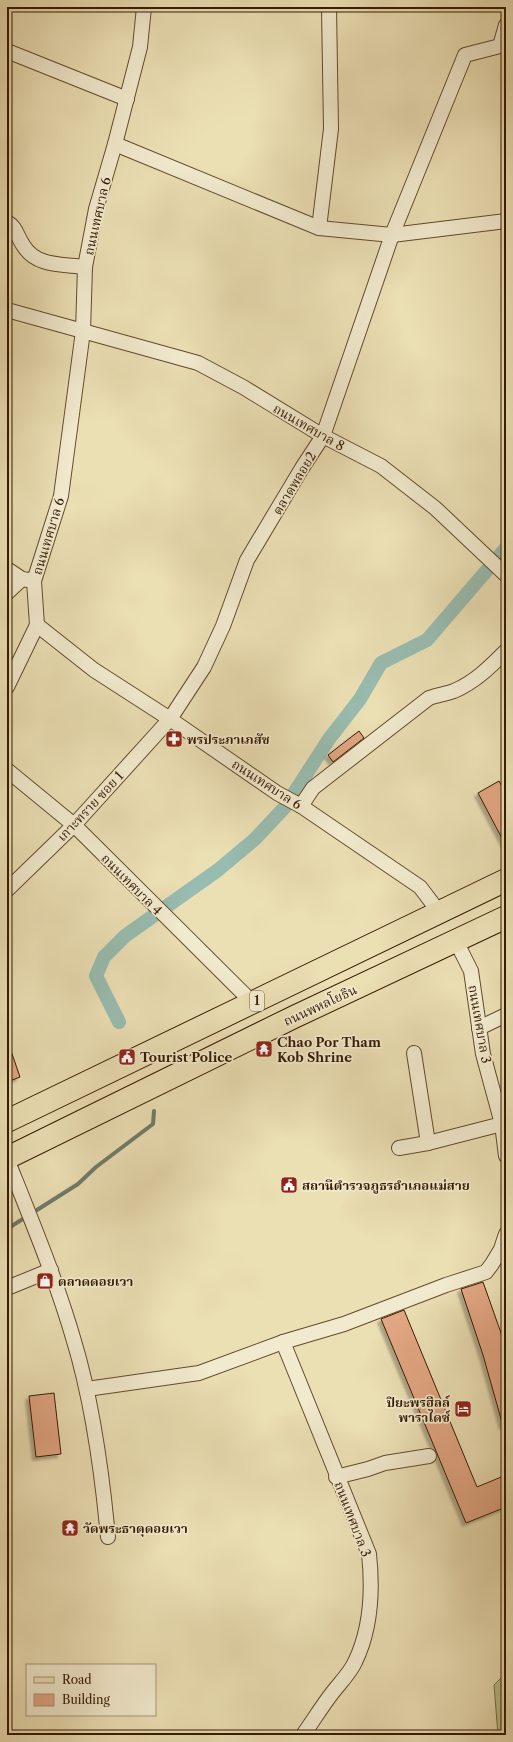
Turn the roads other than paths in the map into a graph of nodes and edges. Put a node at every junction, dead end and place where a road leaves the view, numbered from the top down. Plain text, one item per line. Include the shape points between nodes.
1 (144, 7) edge
2 (329, 7) edge
3 (506, 25) edge
4 (7, 51) edge
5 (127, 99) junction
6 (116, 144) junction
7 (506, 221) edge
8 (7, 222) edge
9 (320, 228) junction
10 (392, 235) junction
11 (85, 267) junction
12 (7, 310) edge
13 (83, 331) junction
14 (323, 436) junction
15 (7, 569) edge
16 (504, 573) edge
17 (28, 580) junction
18 (7, 593) edge
19 (37, 625) junction
20 (506, 651) edge
21 (7, 687) edge
22 (170, 719) junction
23 (7, 770) edge
24 (301, 806) junction
25 (74, 825) junction
26 (506, 880) edge
27 (7, 890) edge
28 (439, 912) junction
29 (506, 917) edge
30 (456, 941) junction
31 (283, 988) junction
32 (253, 1003) junction
33 (506, 1015) edge
34 (294, 1017) junction
35 (480, 1028) junction
36 (414, 1053) dead end
37 (7, 1121) edge
38 (502, 1124) junction
39 (428, 1142) junction
40 (399, 1148) dead end
41 (506, 1156) edge
42 (7, 1159) edge
43 (506, 1234) edge
44 (51, 1270) junction
45 (7, 1288) edge
46 (283, 1342) junction
47 (87, 1389) junction
48 (429, 1456) dead end
49 (336, 1477) junction
50 (108, 1537) dead end
51 (303, 1735) edge

1 - 5 street, ถนนเทศบาล 6 via 140,47
2 - 9 street via 330,129
3 - 10 street, ตลาดพลอย2 via 500,46 465,55
4 - 5 street
5 - 6 street, ถนนเทศบาล 6
6 - 9 street
6 - 11 street, ถนนเทศบาล 6 via 96,209
7 - 10 street
8 - 11 street via 14,226 28,254 44,262
9 - 10 street
10 - 14 street, ตลาดพลอย2
11 - 13 street, ถนนเทศบาล 6
12 - 13 street, ถนนเทศบาล 8
13 - 14 street, ถนนเทศบาล 8 via 198,364 243,387
13 - 17 street, ถนนเทศบาล 6 via 61,496
14 - 16 street, ถนนเทศบาล 8 via 381,466 435,508
14 - 22 street, ตลาดพลอย2 via 247,560 223,626 204,667
15 - 17 street
17 - 18 street
17 - 19 street, ถนนเทศบาล 6
19 - 21 street
19 - 22 street, ถนนเทศบาล 6 via 94,670
20 - 24 street via 473,682 452,692 429,698 313,788
22 - 24 street, ถนนเทศบาล 6
22 - 25 street, เกาะทราย ซอย 1
23 - 25 street, ถนนเทศบาล 4
24 - 28 street, ถนนเทศบาล 6 via 420,887
25 - 27 street, เกาะทราย ซอย 1
25 - 32 street, ถนนเทศบาล 4
26 - 28 main road, 1
28 - 31 main road, 1
29 - 30 main road, ถนนพหลโยธิน / 1
30 - 34 main road, ถนนพหลโยธิน / 1
30 - 35 street, ถนนเทศบาล 3 via 471,971
31 - 32 main road, 1
31 - 34 main road
32 - 37 main road, 1
33 - 35 street
34 - 42 main road, ถนนพหลโยธิน / 1
35 - 38 street, ถนนเทศบาล 3 via 483,1054
36 - 39 street
38 - 39 street
38 - 41 street, ถนนเทศบาล 3
39 - 40 street
42 - 44 street
43 - 46 street via 501,1249 486,1272 344,1324
44 - 45 street
44 - 47 street
46 - 47 street via 199,1373
46 - 49 street, ถนนเทศบาล 3
47 - 50 street
48 - 49 street via 384,1463
49 - 51 street, ถนนเทศบาล 3 via 369,1554 372,1595 362,1642 354,1663

